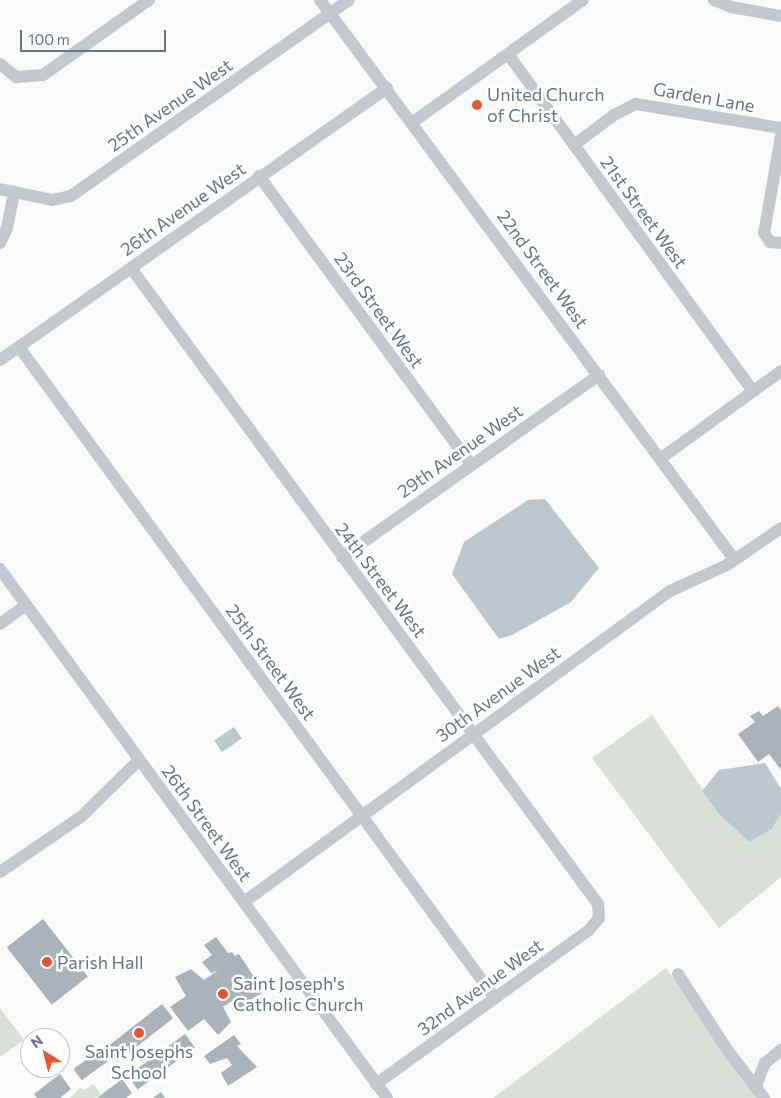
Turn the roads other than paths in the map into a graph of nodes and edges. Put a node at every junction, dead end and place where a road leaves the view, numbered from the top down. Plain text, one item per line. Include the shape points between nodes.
1 (148, 0) edge
2 (320, 0) edge
3 (348, 0) edge
4 (583, 0) edge
5 (714, 0) edge
6 (330, 13) junction
7 (781, 16) edge
8 (508, 54) junction
9 (0, 64) edge
10 (387, 88) junction
11 (413, 122) junction
12 (781, 128) edge
13 (781, 136) edge
14 (574, 145) junction
15 (259, 176) junction
16 (0, 189) edge
17 (14, 192) junction
18 (0, 243) edge
19 (781, 243) edge
20 (131, 268) junction
21 (19, 347) junction
22 (0, 360) edge
23 (781, 371) edge
24 (599, 375) junction
25 (753, 391) junction
26 (660, 459) junction
27 (471, 465) junction
28 (781, 528) edge
29 (342, 557) junction
30 (734, 560) junction
31 (0, 569) edge
32 (26, 605) junction
33 (0, 624) edge
34 (474, 733) junction
35 (139, 760) junction
36 (362, 815) junction
37 (0, 872) edge
38 (244, 902) junction
39 (600, 914) joint
40 (678, 974) dead end
41 (495, 998) junction
42 (781, 1050) edge
43 (376, 1084) junction
44 (756, 1086) junction
45 (386, 1098) edge
46 (764, 1098) edge

1 - 9 street via 46,72 24,78 8,73
2 - 6 street, 22nd Street West
3 - 6 street, 25th Avenue West
4 - 8 street
5 - 7 street via 731,7
6 - 10 street, 22nd Street West
6 - 17 street, 25th Avenue West via 71,196 52,200
8 - 11 street
8 - 14 street, 21st Street West
10 - 11 street, 22nd Street West
10 - 15 street, 26th Avenue West
11 - 24 street, 22nd Street West
12 - 14 street, Garden Lane via 636,104 614,115
13 - 19 street via 764,233 770,242
14 - 25 street, 21st Street West
15 - 20 street, 26th Avenue West
15 - 27 street, 23rd Street West
16 - 17 street, 25th Avenue West
17 - 18 street via 7,228
20 - 21 street, 26th Avenue West
20 - 29 street, 24th Street West
21 - 22 street, 26th Avenue West
21 - 36 street, 25th Street West
23 - 25 street
24 - 26 street, 22nd Street West
24 - 27 street, 29th Avenue West
25 - 26 street
26 - 30 street, 22nd Street West
27 - 29 street, 29th Avenue West
28 - 30 street, 30th Avenue West
29 - 34 street, 24th Street West
30 - 34 street, 30th Avenue West via 670,591
31 - 32 street, 26th Street West
32 - 33 street
32 - 35 street, 26th Street West
34 - 36 street, 30th Avenue West
34 - 39 street, 24th Street West via 593,895
35 - 37 street via 82,816
35 - 38 street, 26th Street West
36 - 38 street, 30th Avenue West
36 - 41 street, 25th Street West
38 - 43 street, 26th Street West
39 - 41 street, 32nd Avenue West via 589,930
40 - 44 street via 728,1051
41 - 43 street, 32nd Avenue West
42 - 44 street via 765,1063
43 - 45 street, 26th Street West
44 - 46 street

